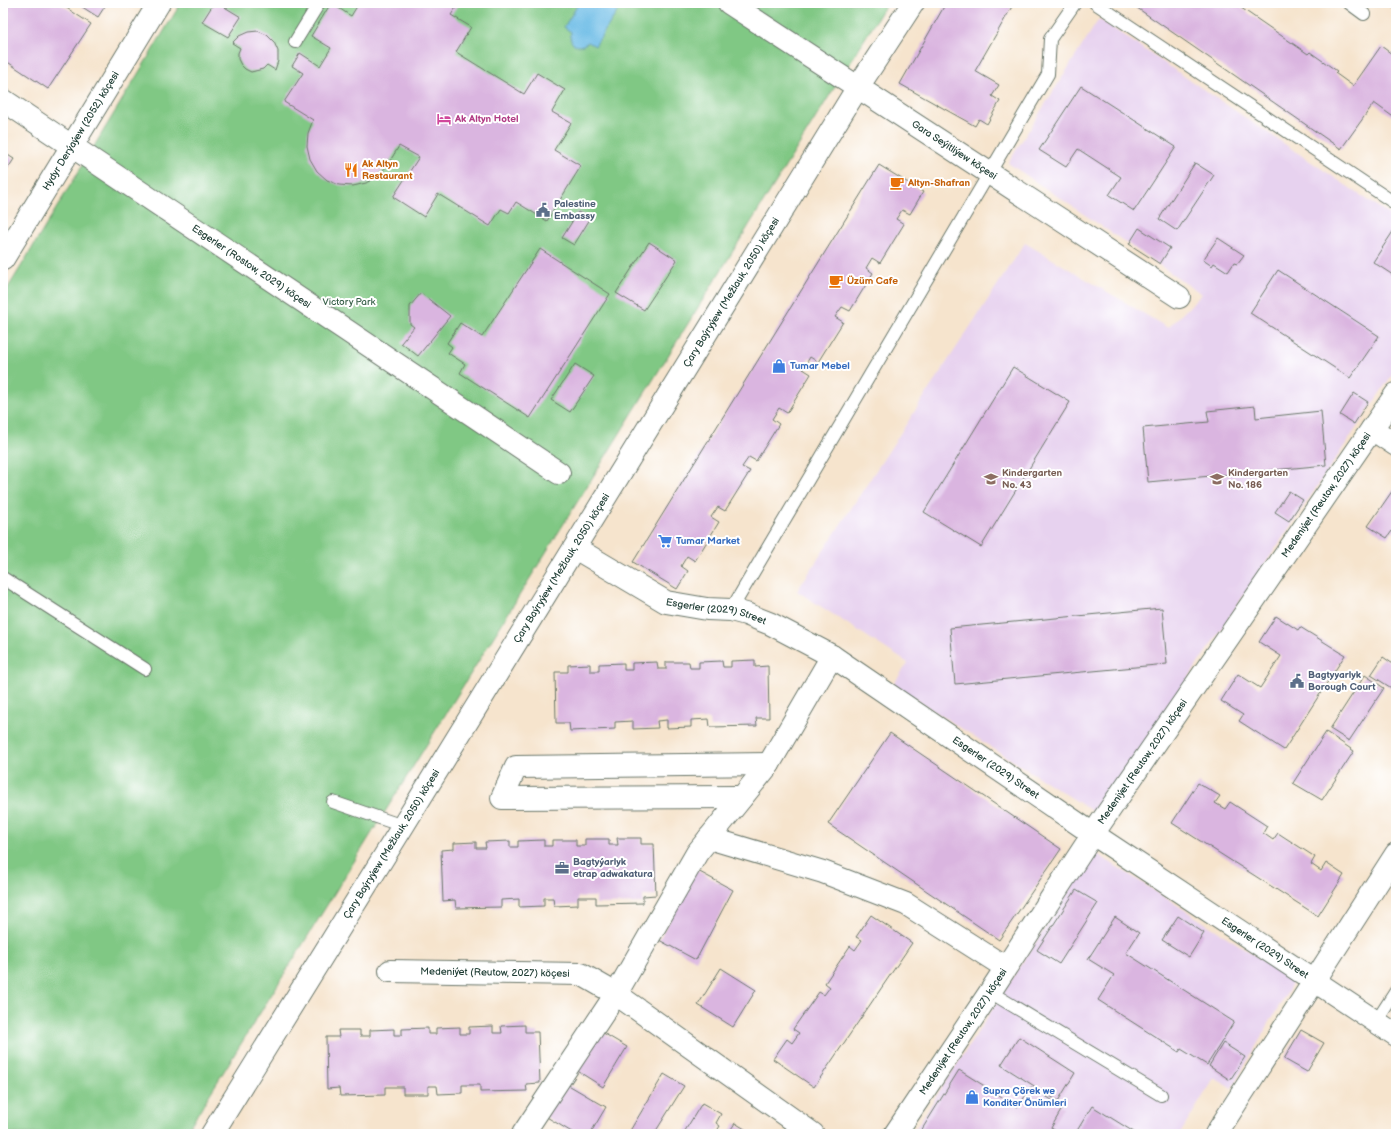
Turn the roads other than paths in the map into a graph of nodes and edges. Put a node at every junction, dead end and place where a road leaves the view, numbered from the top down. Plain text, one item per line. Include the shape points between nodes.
1 (159, 3) edge
2 (319, 3) edge
3 (729, 3) edge
4 (913, 3) edge
5 (1075, 3) edge
6 (1095, 3) edge
7 (1349, 3) edge
8 (1364, 14) dead end
9 (295, 42) dead end
10 (858, 87) junction
11 (3, 100) edge
12 (72, 146) junction
13 (989, 173) junction
14 (1396, 204) edge
15 (3, 259) edge
16 (1179, 297) dead end
17 (1396, 394) edge
18 (1372, 429) junction
19 (1396, 445) edge
20 (559, 473) dead end
21 (575, 548) junction
22 (3, 578) edge
23 (731, 610) junction
24 (832, 656) junction
25 (145, 669) dead end
26 (769, 764) junction
27 (742, 797) junction
28 (333, 802) dead end
29 (404, 826) junction
30 (1093, 834) junction
31 (709, 838) junction
32 (1396, 854) edge
33 (1005, 967) junction
34 (390, 971) dead end
35 (1314, 982) junction
36 (1396, 990) edge
37 (990, 992) junction
38 (616, 994) junction
39 (1376, 1022) junction
40 (1396, 1035) edge
41 (1161, 1095) dead end
42 (212, 1134) edge
43 (523, 1134) edge
44 (813, 1134) edge
45 (894, 1134) edge
46 (1216, 1134) edge

1 - 12 street, Hydyr Derýaýew (2052) köçesi
2 - 9 lane
3 - 10 street, Gara Seýitliýew köçesi
4 - 10 street, Çary Baýryýew (Mežlauk, 2050) köçesi
5 - 13 lane via 1050,40 1048,74
6 - 14 lane
7 - 8 lane
10 - 13 street, Gara Seýitliýew köçesi
10 - 21 street, Çary Baýryýew (Mežlauk, 2050) köçesi
11 - 12 street, Esgerler (Rostow, 2029) köçesi
12 - 15 street, Hydyr Derýaýew (2052) köçesi
12 - 20 street, Esgerler (Rostow, 2029) köçesi
13 - 16 street, Gara Seýitliýew köçesi
13 - 23 lane
17 - 18 street, Medeniýet (Reutow, 2027) köçesi
18 - 19 street
18 - 30 street, Medeniýet (Reutow, 2027) köçesi
21 - 23 street, Esgerler (2029) Street via 666,602
21 - 29 street, Çary Baýryýew (Mežlauk, 2050) köçesi
22 - 25 lane
23 - 24 street, Esgerler (2029) Street via 771,624
24 - 26 street
24 - 30 street, Esgerler (2029) Street
26 - 27 street
26 - 27 street via 516,767 502,798
27 - 31 street
28 - 29 lane
29 - 42 street, Çary Baýryýew (Mežlauk, 2050) köçesi
30 - 33 street, Medeniýet (Reutow, 2027) köçesi
30 - 35 street, Esgerler (2029) Street
31 - 33 street via 823,872 906,904
31 - 38 street via 697,853
32 - 35 street
33 - 37 street, Medeniýet (Reutow, 2027) köçesi
34 - 38 street, Medeniýet (Reutow, 2027) köçesi via 581,974
35 - 39 street, Esgerler (2029) Street
35 - 46 street
36 - 39 lane
37 - 41 lane
37 - 45 street, Medeniýet (Reutow, 2027) köçesi
38 - 43 street
38 - 44 street, Medeniýet (Reutow, 2027) köçesi
39 - 40 street, Esgerler (2029) Street

